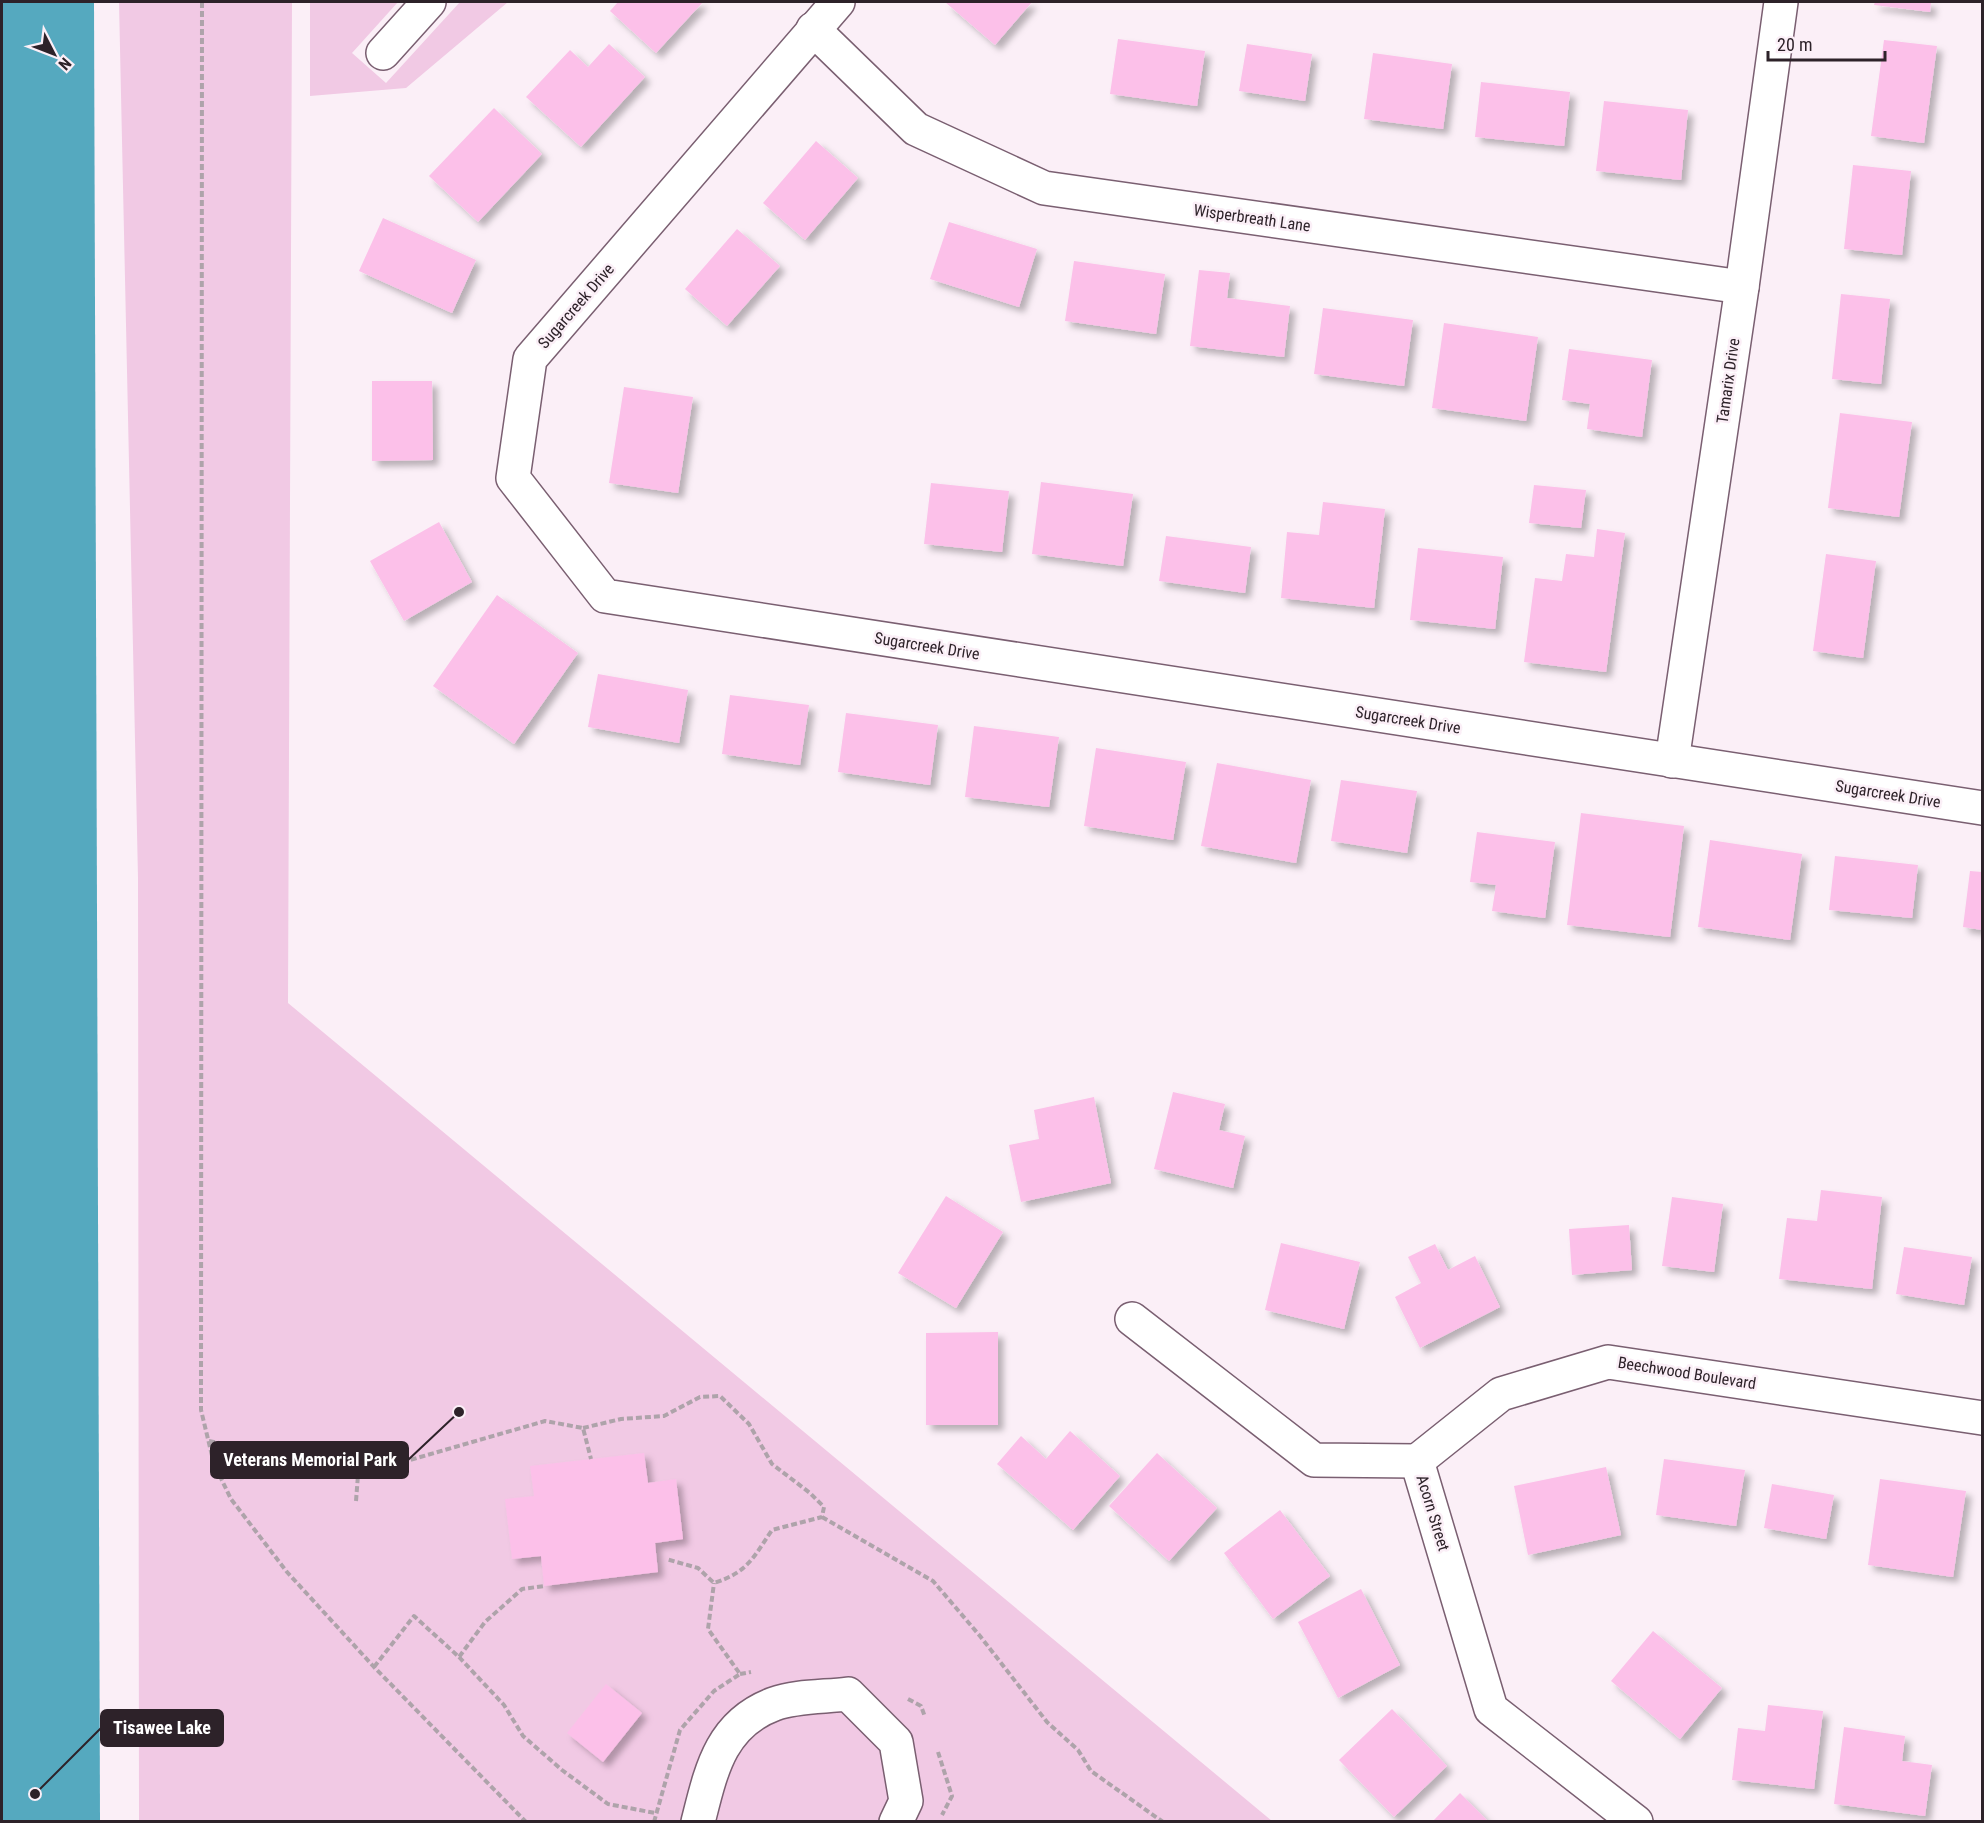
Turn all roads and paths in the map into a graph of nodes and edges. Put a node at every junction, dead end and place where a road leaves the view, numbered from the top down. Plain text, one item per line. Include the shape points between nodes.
1 (202, 2) edge
2 (429, 2) edge
3 (838, 2) edge
4 (1781, 2) edge
5 (813, 29) junction
6 (383, 53) dead end
7 (1742, 287) junction
8 (1672, 761) junction
9 (1983, 808) edge
10 (1132, 1319) dead end
11 (1983, 1418) edge
12 (583, 1428) junction
13 (208, 1441) junction
14 (591, 1459) dead end
15 (1417, 1461) junction
16 (358, 1475) junction
17 (356, 1501) dead end
18 (822, 1517) junction
19 (666, 1559) dead end
20 (714, 1582) junction
21 (544, 1586) dead end
22 (459, 1657) junction
23 (374, 1667) junction
24 (655, 1813) junction
25 (526, 1821) edge
26 (654, 1821) edge
27 (698, 1821) edge
28 (896, 1821) edge
29 (1163, 1821) edge
30 (1636, 1821) edge

1 - 13 path via 201,1410
2 - 6 street
3 - 5 street, Sugarcreek Drive
4 - 7 street, Tamarix Drive
5 - 7 street, Wisperbreath Lane via 916,129 1044,188
5 - 8 street, Sugarcreek Drive via 530,359 513,478 605,596
7 - 8 street, Tamarix Drive
8 - 9 street, Sugarcreek Drive
10 - 15 street, Acorn Street via 1314,1460
11 - 15 street, Beechwood Boulevard via 1608,1362 1501,1394
12 - 14 path
12 - 16 path via 545,1421
12 - 18 path via 621,1419 664,1416 700,1397 720,1396 749,1424 772,1464 824,1507
13 - 16 path via 300,1458
13 - 23 path via 231,1499 287,1572
15 - 30 street, Acorn Street via 1491,1708
16 - 17 path
18 - 20 path via 772,1530 751,1561 735,1576
18 - 29 path via 933,1581 1047,1722 1078,1750 1091,1771
19 - 20 path via 698,1568
20 - 24 path via 708,1629 740,1674 714,1692 680,1730
21 - 22 path via 522,1588 485,1622
22 - 23 path via 414,1616
22 - 24 path via 504,1705 523,1736 562,1770 608,1804
23 - 25 path
24 - 26 path
27 - 28 street via 711,1769 739,1722 776,1703 848,1694 897,1742 906,1801

